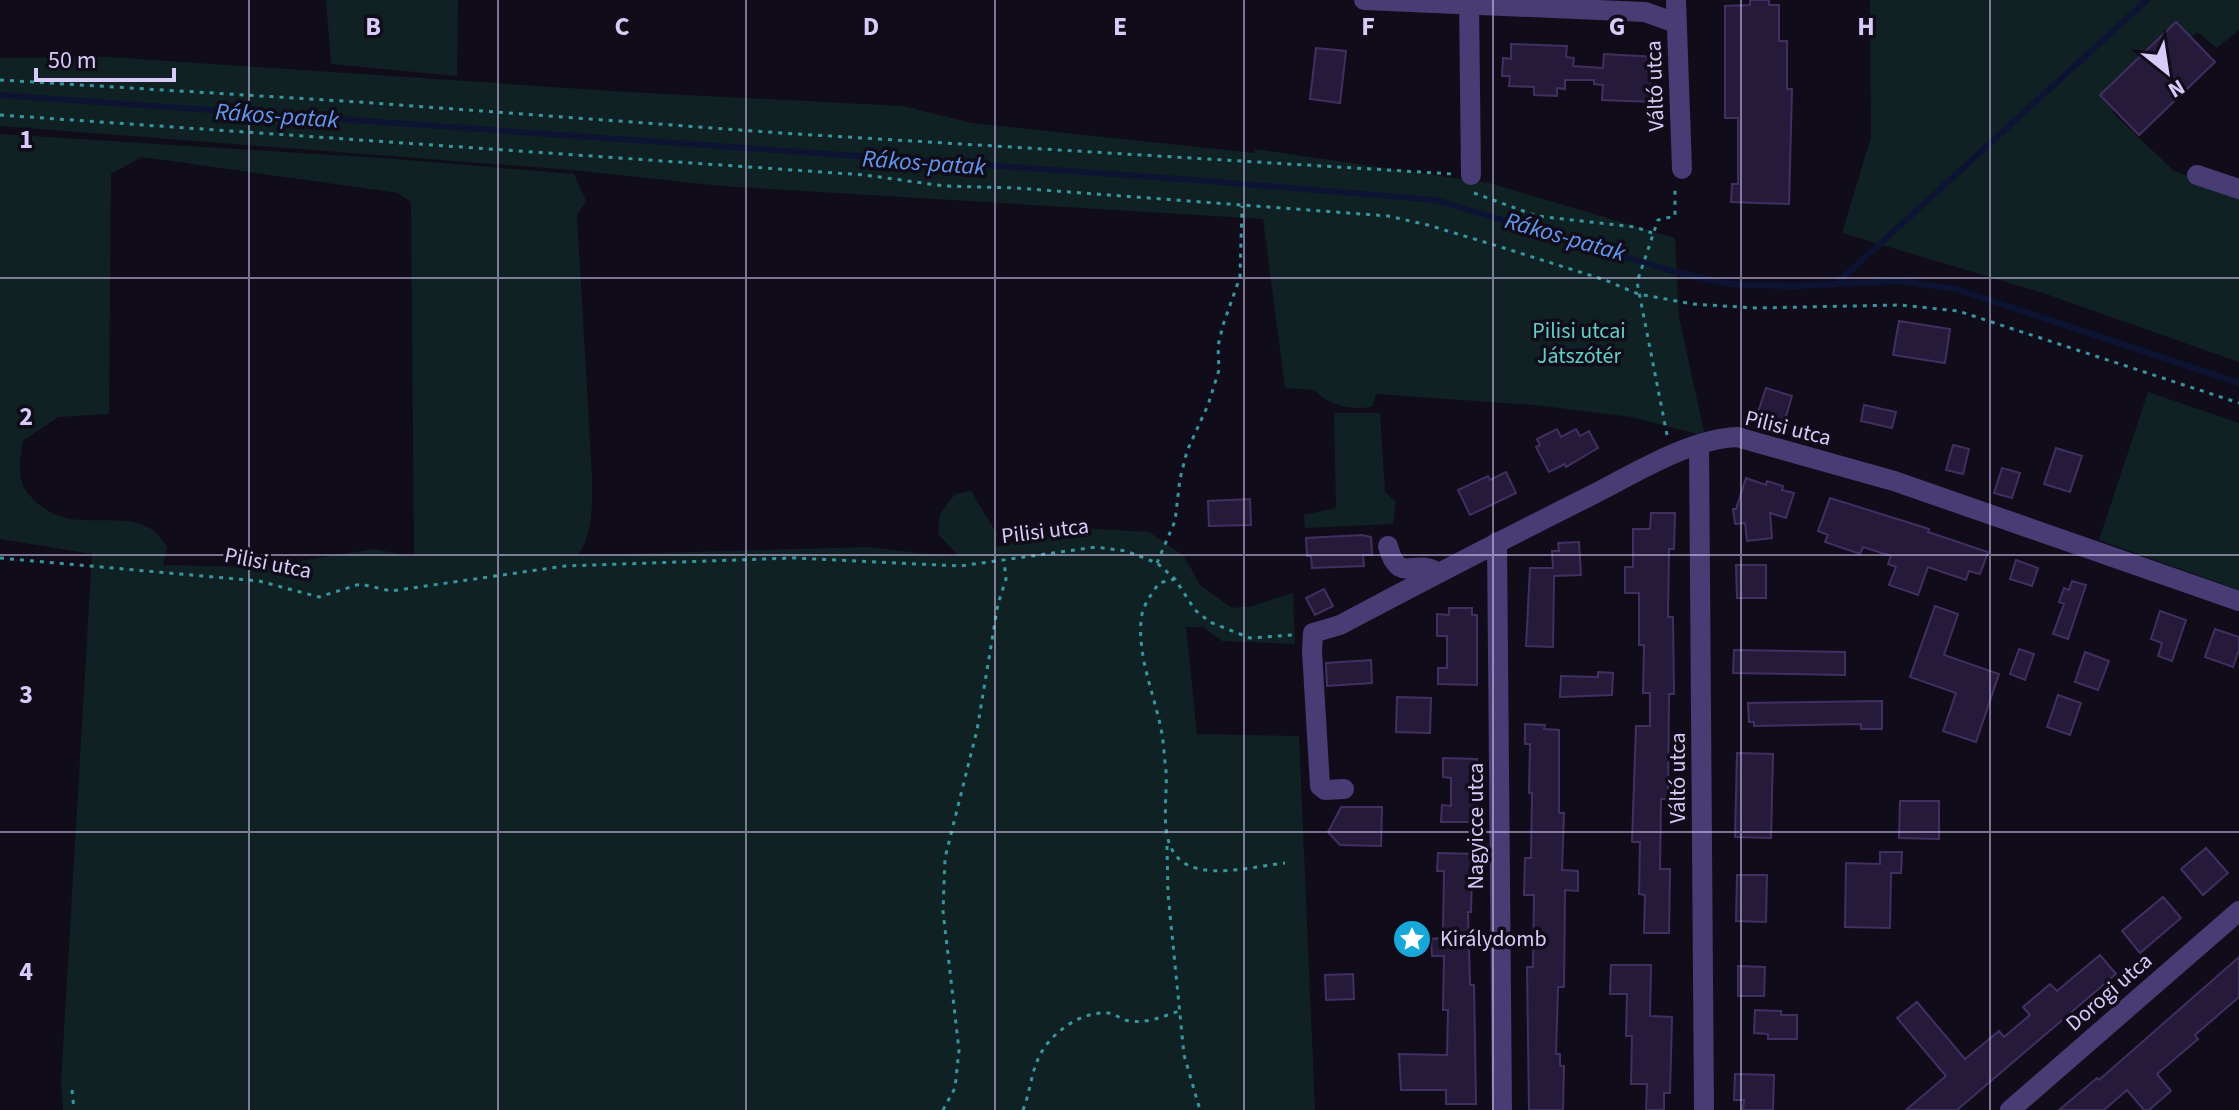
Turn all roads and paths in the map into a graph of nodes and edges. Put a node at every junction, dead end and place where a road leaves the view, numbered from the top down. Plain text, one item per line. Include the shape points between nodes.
1 (1364, 0) edge
2 (1676, 0) edge
3 (1469, 2) edge
4 (1676, 23) junction
5 (0, 80) edge
6 (0, 115) edge
7 (1682, 169) joint
8 (1471, 175) junction
9 (2197, 175) dead end
10 (2239, 189) edge
11 (1242, 206) junction
12 (1652, 233) junction
13 (1638, 294) junction
14 (2239, 403) edge
15 (1699, 446) junction
16 (1671, 455) junction
17 (1497, 542) junction
18 (1388, 546) dead end
19 (0, 558) edge
20 (1004, 560) junction
21 (1157, 563) junction
22 (1438, 573) junction
23 (1175, 579) junction
24 (2239, 601) edge
25 (1313, 633) junction
26 (1344, 789) dead end
27 (1167, 842) junction
28 (1285, 863) dead end
29 (2239, 911) edge
30 (1179, 1011) junction
31 (72, 1090) dead end
32 (74, 1110) edge
33 (943, 1110) edge
34 (1023, 1110) edge
35 (1200, 1110) edge
36 (1502, 1110) edge
37 (1704, 1110) edge
38 (2010, 1110) edge

1 - 3 street
2 - 4 street, Váltó utca
3 - 4 street via 1645,12
3 - 8 street
4 - 7 street, Váltó utca
5 - 8 path
6 - 11 path
7 - 12 path via 1675,171 1675,216 1658,220
8 - 12 path via 1474,194 1537,216
9 - 10 street
11 - 13 path via 1388,216
11 - 21 path via 1240,277 1218,346 1219,370 1187,451 1175,521
12 - 13 path
13 - 14 path via 1756,308 1900,305 1958,311
13 - 16 path
15 - 16 street, Pilisi utca
15 - 24 street, Pilisi utca via 1737,437 1894,481
15 - 37 street, Váltó utca
16 - 17 street, Pilisi utca
17 - 22 street, Pilisi utca
17 - 36 street, Nagyicce utca
18 - 22 street via 1392,562 1401,569 1432,568
19 - 20 path, Pilisi utca via 259,581 319,597 360,584 391,591 565,566 794,558 960,566
20 - 21 path, Pilisi utca via 1096,547
20 - 33 path via 1006,579 977,730 945,858 943,911 959,1050 955,1088
21 - 23 path, Pilisi utca
22 - 25 street, Pilisi utca via 1340,625
23 - 25 path, Pilisi utca via 1203,617 1250,638
23 - 27 path via 1159,583 1141,620 1143,655 1162,731
25 - 26 street via 1320,786
27 - 28 path via 1177,858 1204,872
27 - 30 path
29 - 38 street, Dorogi utca
30 - 34 path via 1151,1021 1127,1021 1110,1013 1074,1022 1051,1038 1038,1058
30 - 35 path via 1184,1055
31 - 32 path

